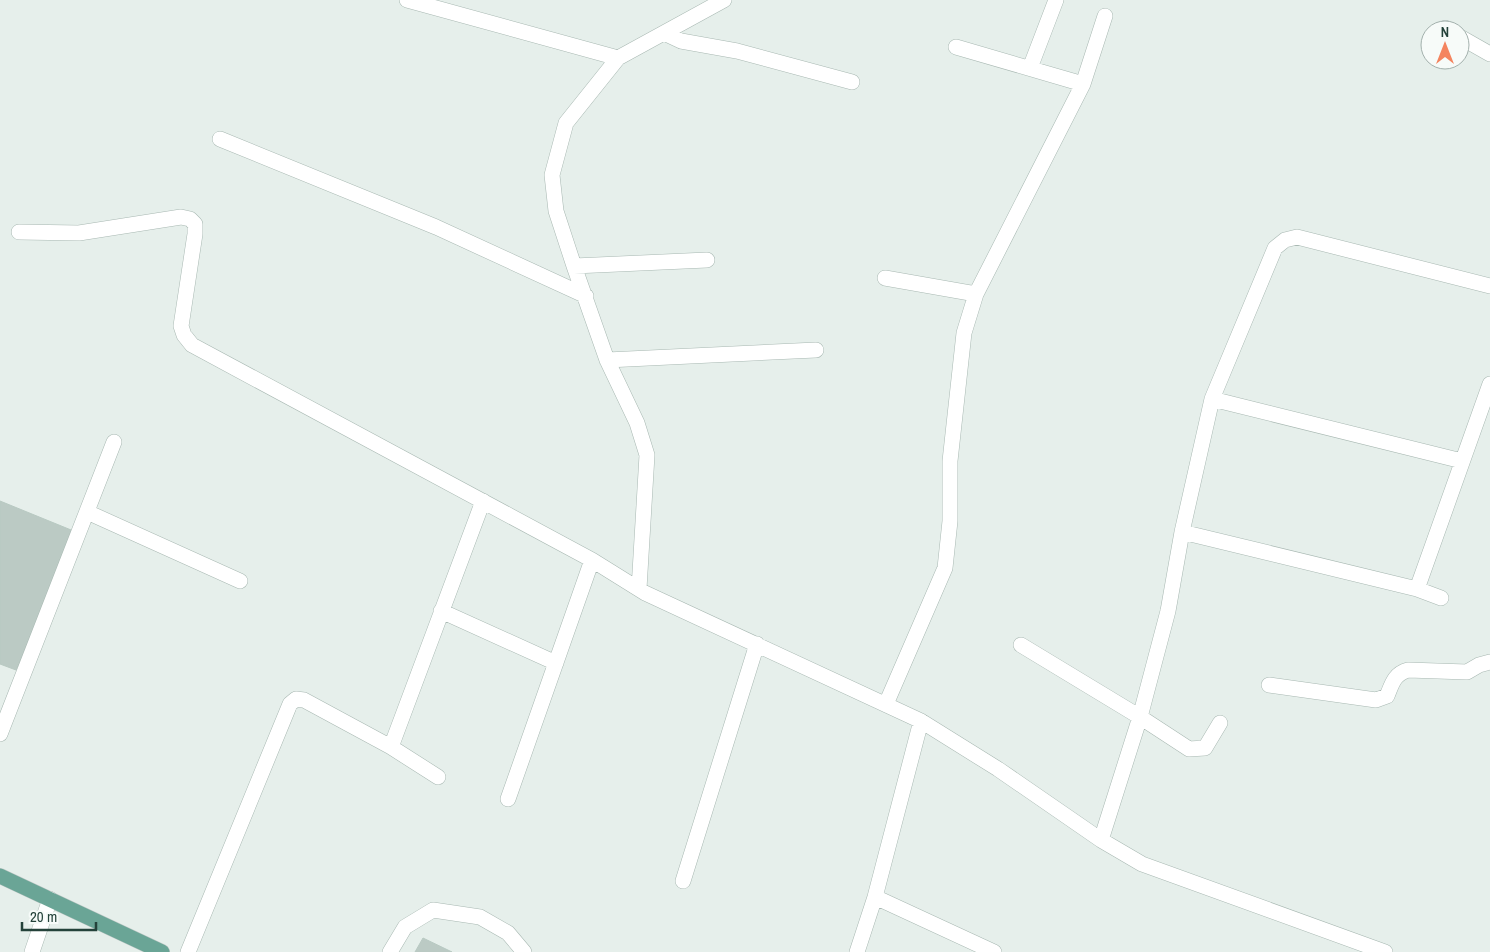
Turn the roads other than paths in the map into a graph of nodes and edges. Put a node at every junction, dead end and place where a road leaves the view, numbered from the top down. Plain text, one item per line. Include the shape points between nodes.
1 (407, 0) edge
2 (724, 0) edge
3 (1056, 0) edge
4 (1105, 16) dead end
5 (664, 33) junction
6 (1470, 43) edge
7 (956, 47) dead end
8 (1490, 54) edge
9 (618, 58) junction
10 (1030, 68) junction
11 (852, 82) dead end
12 (1083, 84) junction
13 (220, 139) dead end
14 (19, 232) dead end
15 (707, 260) dead end
16 (574, 266) junction
17 (885, 278) dead end
18 (1490, 286) edge
19 (976, 294) junction
20 (586, 296) junction
21 (816, 350) dead end
22 (607, 360) junction
23 (1490, 384) edge
24 (1212, 399) junction
25 (114, 442) dead end
26 (1462, 461) junction
27 (483, 501) junction
28 (87, 512) junction
29 (1182, 532) junction
30 (592, 560) junction
31 (240, 580) dead end
32 (639, 590) junction
33 (1417, 590) junction
34 (1442, 598) dead end
35 (441, 611) junction
36 (757, 644) junction
37 (1021, 644) dead end
38 (1490, 662) edge
39 (556, 663) junction
40 (1269, 685) dead end
41 (886, 704) junction
42 (1140, 716) junction
43 (921, 721) junction
44 (1220, 723) dead end
45 (0, 734) edge
46 (391, 746) junction
47 (438, 777) dead end
48 (508, 799) dead end
49 (1101, 840) junction
50 (0, 876) edge
51 (683, 881) dead end
52 (875, 897) junction
53 (50, 899) junction
54 (32, 952) edge
55 (162, 952) edge
56 (188, 952) edge
57 (390, 952) edge
58 (524, 952) edge
59 (857, 952) edge
60 (994, 952) edge
61 (1385, 952) edge

1 - 9 street
2 - 5 street
3 - 10 street
4 - 12 street
5 - 9 street
5 - 11 street via 681,42 737,51
6 - 8 street
7 - 10 street
9 - 16 street via 566,123 552,175 556,211
10 - 12 street
12 - 19 street
13 - 20 street via 436,227
14 - 27 street via 78,233 181,217 190,219 195,224 195,234 181,326 192,345
15 - 16 street
16 - 20 street
17 - 19 street
18 - 24 street via 1297,237 1285,240 1275,248
19 - 41 street via 964,333 950,461 950,521 945,568
20 - 22 street
21 - 22 street
22 - 32 street via 637,423 648,455
23 - 26 street
24 - 26 street
24 - 29 street
25 - 28 street
26 - 33 street
27 - 30 street
27 - 35 street
28 - 31 street
28 - 45 street
29 - 33 street
29 - 42 street via 1168,610
30 - 32 street
30 - 39 street
32 - 36 street
33 - 34 street
35 - 39 street
35 - 46 street
36 - 41 street
36 - 51 street
37 - 42 street
38 - 40 street via 1467,672 1408,670 1394,679 1387,696 1376,700
39 - 48 street
41 - 43 street
42 - 44 street via 1189,749 1205,748
42 - 49 street
43 - 49 street
43 - 52 street
46 - 47 street
46 - 56 street via 304,700 296,699 290,704
49 - 61 street via 1142,864
50 - 53 main road
52 - 59 street
52 - 60 street
53 - 54 street
53 - 55 main road
57 - 58 street via 405,927 433,910 480,917 508,933

